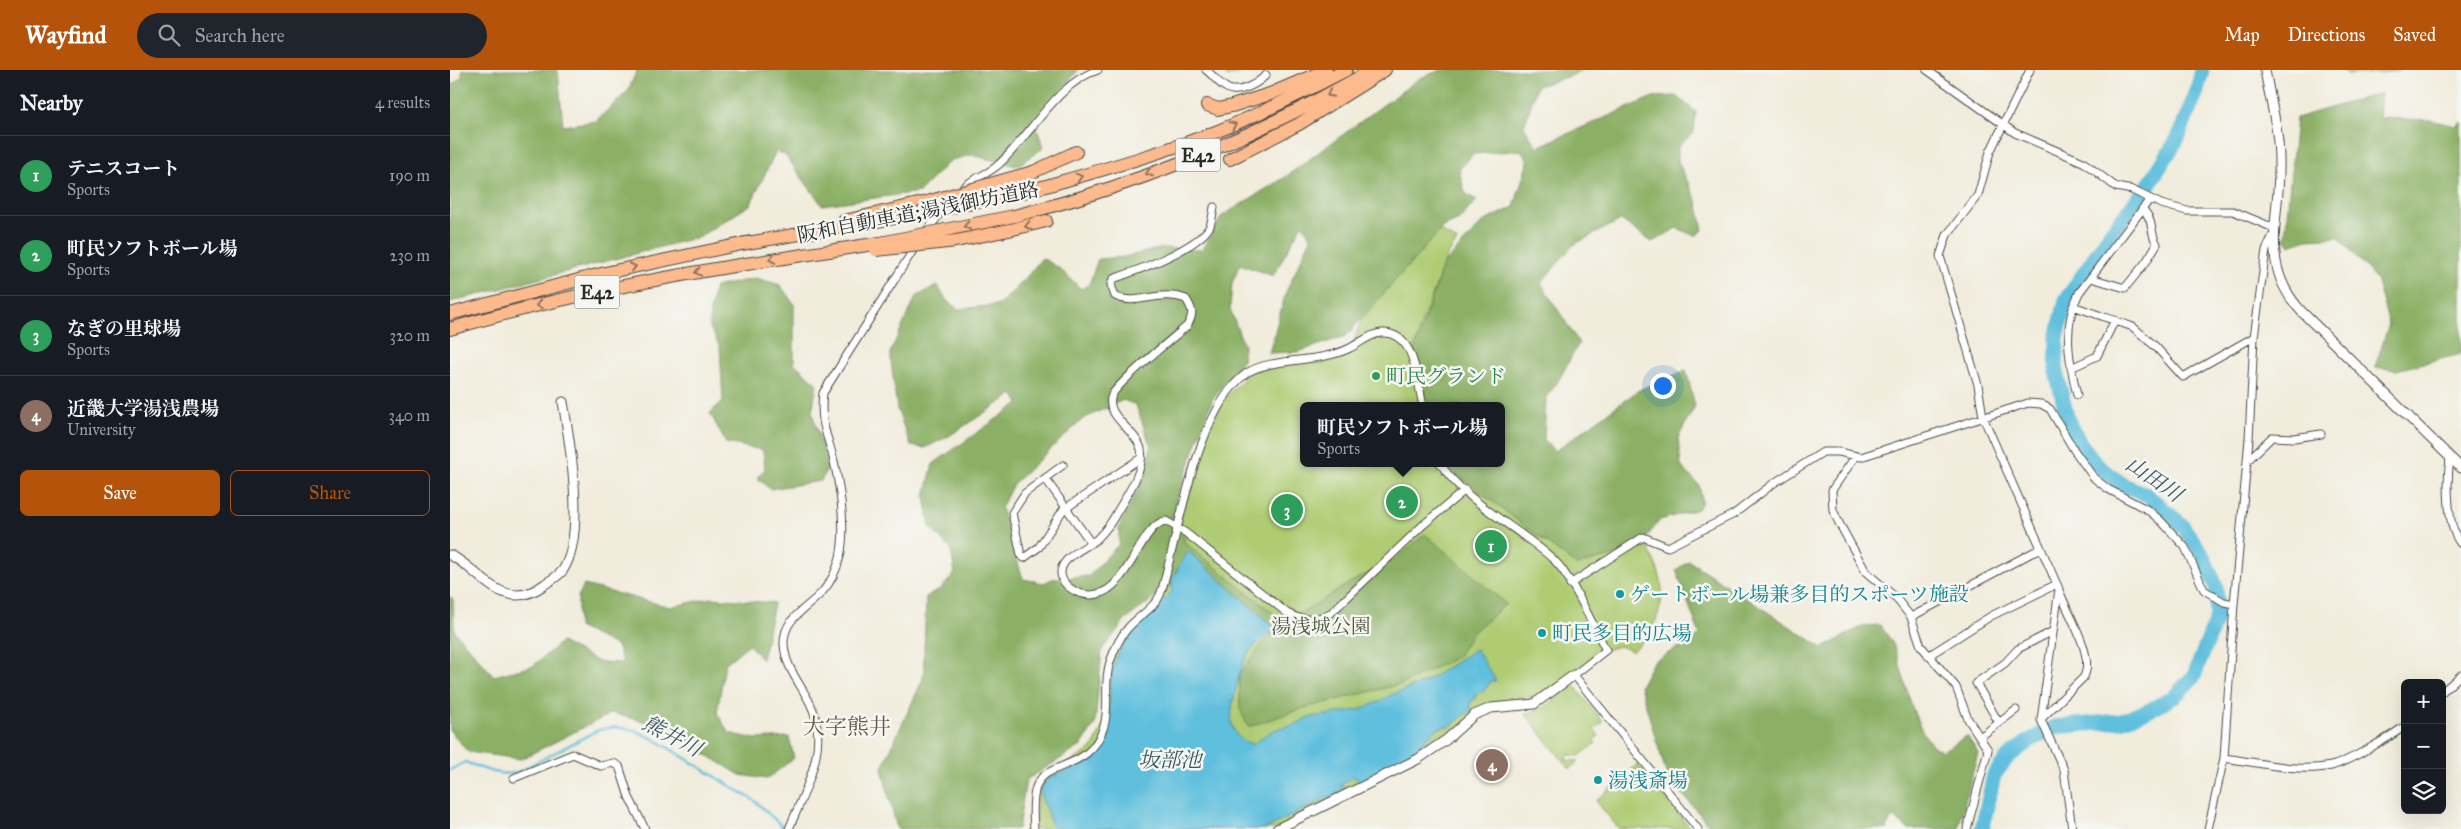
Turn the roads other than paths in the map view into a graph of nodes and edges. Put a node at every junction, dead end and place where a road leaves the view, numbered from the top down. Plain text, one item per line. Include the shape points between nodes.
1 (1098, 70) edge
2 (1206, 70) edge
3 (1326, 70) edge
4 (1346, 70) edge
5 (1372, 70) edge
6 (1385, 70) edge
7 (1927, 70) edge
8 (2030, 70) edge
9 (2265, 70) edge
10 (1266, 75) dead end
11 (1207, 105) dead end
12 (2004, 126) junction
13 (1076, 152) dead end
14 (1230, 158) dead end
15 (2149, 199) junction
16 (1214, 207) dead end
17 (2142, 209) junction
18 (1046, 222) dead end
19 (2274, 231) junction
20 (741, 244) junction
21 (802, 254) junction
22 (2091, 278) junction
23 (2073, 306) junction
24 (450, 314) edge
25 (2115, 320) junction
26 (450, 329) edge
27 (2254, 338) junction
28 (2071, 368) junction
29 (2077, 395) dead end
30 (563, 402) dead end
31 (1422, 402) edge
32 (1983, 417) junction
33 (2321, 434) dead end
34 (1855, 457) junction
35 (1141, 458) junction
36 (2450, 458) junction
37 (2247, 461) junction
38 (1063, 465) dead end
39 (1443, 467) edge
40 (2461, 468) edge
41 (1045, 478) junction
42 (1465, 490) junction
43 (1066, 508) junction
44 (1178, 528) junction
45 (1091, 543) junction
46 (2461, 544) edge
47 (2041, 548) junction
48 (450, 555) edge
49 (1570, 584) junction
50 (2058, 587) junction
51 (2234, 604) junction
52 (1911, 617) junction
53 (2053, 631) junction
54 (1928, 656) junction
55 (1574, 675) junction
56 (2461, 675) edge
57 (2446, 688) edge
58 (2016, 710) dead end
59 (2041, 721) junction
60 (1999, 723) junction
61 (2401, 729) edge
62 (1980, 737) junction
63 (2224, 758) junction
64 (514, 778) dead end
65 (645, 829) edge
66 (788, 829) edge
67 (1034, 829) edge
68 (1277, 829) edge
69 (1698, 829) edge
70 (1967, 829) edge
71 (2072, 829) edge
72 (2208, 829) edge

1 - 66 street via 1086,74 1064,92 998,165 965,184 919,240 824,393 821,410 823,430 835,466 842,525 840,557 822,592 799,611 790,624 784,643 789,666 816,718 817,753 811,779
2 - 10 street via 1227,89 1240,90 1258,83
3 - 11 highway via 1242,103 1218,109
20 -> 4 highway, 阪和自動車道;湯浅御坊道路 / E42, bridge via 935,211 1032,190 1128,163 1217,131
5 -> 21 highway, 阪和自動車道;湯浅御坊道路 / E42, bridge via 1295,112 1230,142 1087,195 1014,216 880,243
6 - 14 highway via 1299,124
7 - 12 street
8 - 12 street
9 - 19 street via 2279,158
12 - 15 street via 2083,162 2116,187 2132,190
12 - 32 street via 1988,157 1978,195 1947,235 1940,256 1978,385
13 - 20 highway, bridge via 1033,172 927,202
15 - 17 street
15 - 19 street via 2187,211 2233,211
16 - 35 street via 1210,226 1201,236 1142,270 1113,279 1111,285 1115,296 1124,301 1164,294 1186,299 1192,308 1193,316 1187,326 1112,395 1113,410 1136,439
17 - 22 street
17 - 22 street via 2151,219 2152,237 2157,244 2146,262 2125,288
18 -> 21 highway, bridge via 956,241 892,249
19 - 27 street via 2266,250
19 - 36 street via 2275,266 2291,300
24 -> 20 highway, 阪和自動車道;湯浅御坊道路 / E42 via 605,273
21 -> 26 highway, 阪和自動車道;湯浅御坊道路 / E42, bridge via 603,290
22 - 23 street
23 - 25 street
23 - 28 street via 2068,328
25 - 27 street via 2143,335 2183,377
25 - 28 street via 2097,356
27 - 37 street
28 - 29 street
30 - 48 street via 576,513 570,557 562,572 534,592 518,595 496,590
31 - 44 street via 1410,351 1402,340 1389,334 1370,337 1337,354 1252,370 1232,388 1209,426
32 - 34 street
32 - 47 street
32 - 51 street via 2028,403 2050,409 2094,478 2162,521 2185,547 2204,590
33 - 37 street via 2272,437
34 - 49 street via 1823,452 1720,522 1668,547 1643,537
34 - 52 street via 1832,490 1833,510 1866,572 1895,597
35 - 43 street
35 - 45 street via 1138,474 1117,513
36 - 40 street
36 - 46 street via 2449,504 2455,537
37 - 51 street
38 - 41 street
39 - 42 street
41 - 43 street
41 - 43 street via 1025,493 1012,514 1022,557 1037,549
42 - 44 street via 1423,525 1332,612 1313,620 1298,619 1287,613
42 - 49 street via 1553,560
43 - 45 street
44 - 45 street via 1166,521 1158,524 1117,581 1100,592 1085,594 1064,583 1061,569 1066,560
44 - 67 street via 1159,597 1128,627 1110,660 1105,678 1106,710 1101,733 1092,749 1080,760 1051,770 1039,781 1035,795
47 - 50 street
47 - 52 street
49 - 55 street via 1606,650
50 - 53 street
50 - 54 street via 1991,616
50 - 59 street via 2084,646 2086,670 2083,678
51 - 63 street
52 - 54 street
53 - 59 street
53 - 60 street via 2018,649 2006,663 1976,683
54 - 62 street via 1956,687 1968,719
55 - 68 street via 1534,704 1491,708 1474,715 1418,759
55 - 69 street
56 - 57 street
58 - 60 street
59 - 71 street via 2064,770
60 - 62 street
61 - 63 street via 2333,766 2290,766
62 - 70 street via 1988,755
63 - 72 street
64 - 65 street via 573,754 601,766 613,763 619,766 629,797

